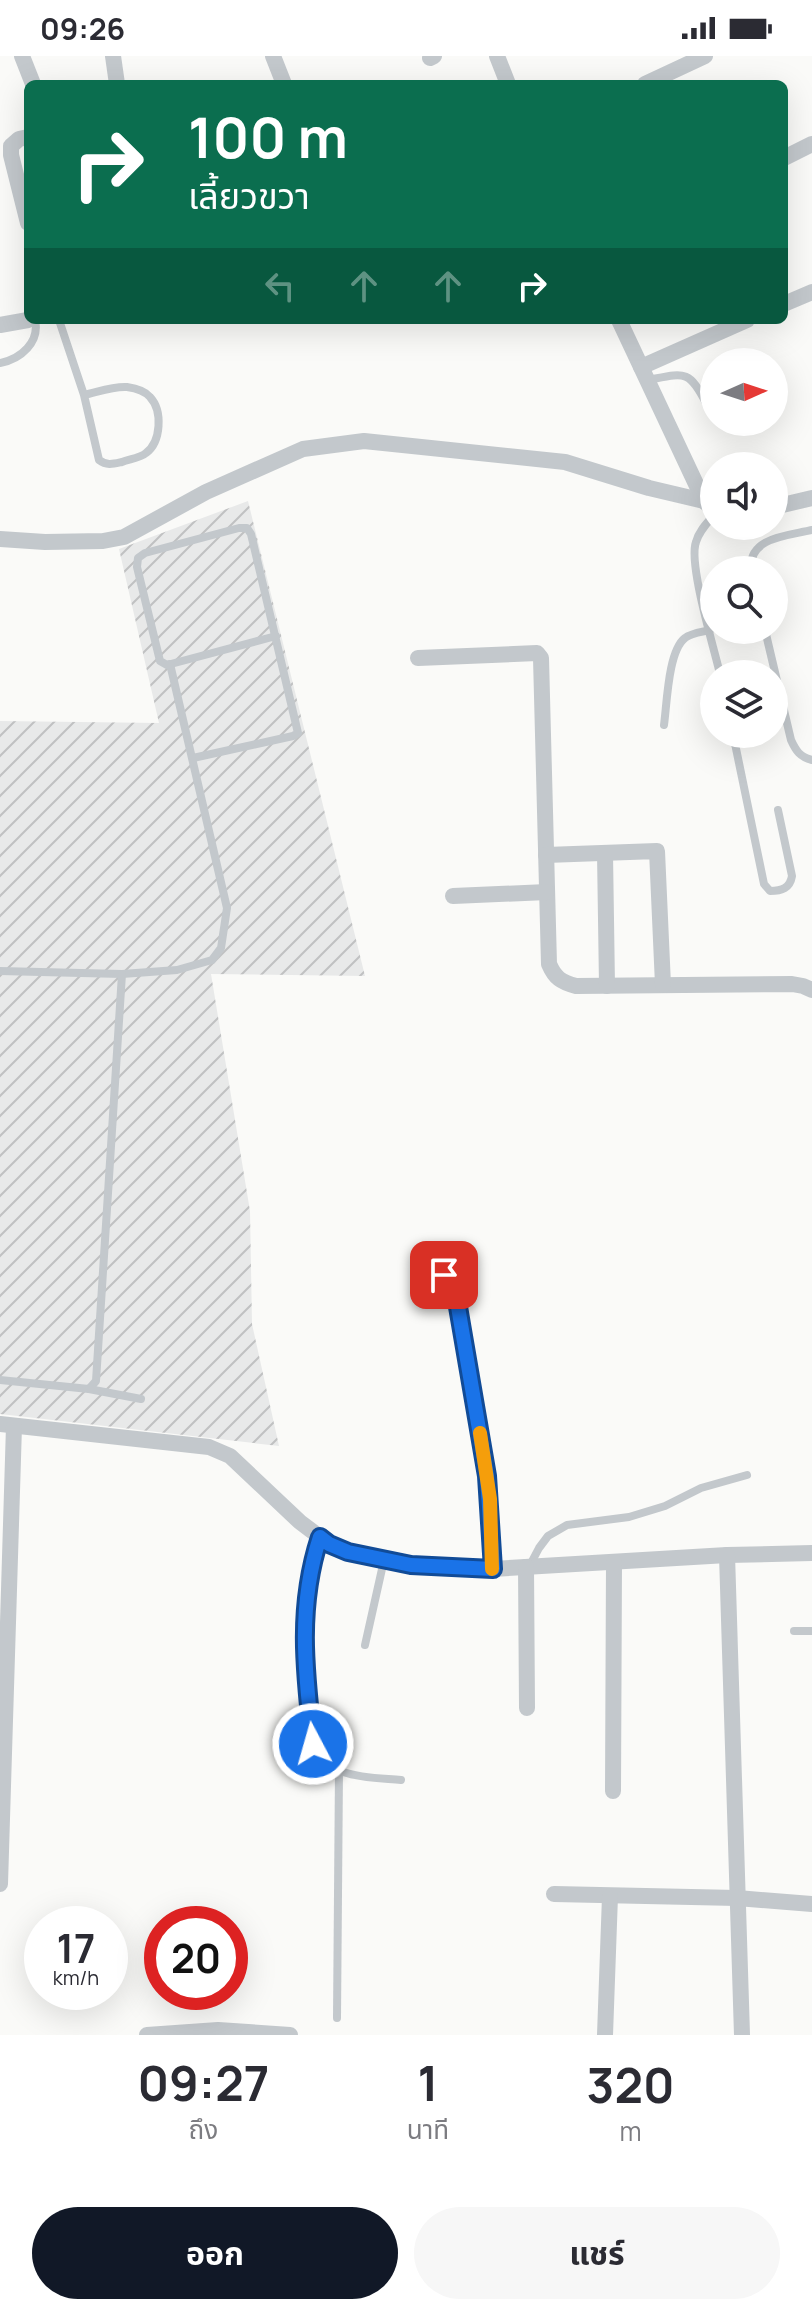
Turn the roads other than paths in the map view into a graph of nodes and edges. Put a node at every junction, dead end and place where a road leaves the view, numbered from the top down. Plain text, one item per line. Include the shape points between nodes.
1 (22, 56) edge
2 (113, 56) edge
3 (273, 56) edge
4 (497, 56) edge
5 (705, 56) edge
6 (31, 80) edge
7 (116, 80) edge
8 (282, 80) edge
9 (506, 80) edge
10 (654, 80) edge
11 (24, 138) edge
12 (812, 144) edge
13 (788, 156) edge
14 (24, 207) edge
15 (812, 292) edge
16 (788, 302) edge
17 (24, 321) edge
18 (36, 324) edge
19 (60, 324) edge
20 (621, 324) edge
21 (725, 324) edge
22 (0, 325) edge
23 (0, 363) edge
24 (645, 373) junction
25 (700, 391) edge
26 (84, 395) junction
27 (700, 486) edge
28 (812, 498) edge
29 (788, 504) edge
30 (700, 505) edge
31 (812, 530) edge
32 (700, 531) edge
33 (0, 539) edge
34 (751, 556) edge
35 (700, 589) edge
36 (700, 632) edge
37 (276, 636) junction
38 (768, 644) edge
39 (418, 658) dead end
40 (170, 664) junction
41 (664, 725) dead end
42 (736, 748) edge
43 (193, 758) junction
44 (812, 760) edge
45 (778, 810) dead end
46 (605, 853) junction
47 (546, 855) junction
48 (547, 892) junction
49 (453, 896) dead end
50 (0, 971) edge
51 (122, 974) junction
52 (663, 985) junction
53 (607, 986) junction
54 (812, 990) edge
55 (444, 1275) dead end
56 (0, 1380) edge
57 (89, 1389) junction
58 (141, 1399) dead end
59 (7, 1425) edge
60 (747, 1475) dead end
61 (320, 1537) junction
62 (812, 1553) edge
63 (727, 1555) junction
64 (384, 1559) junction
65 (614, 1562) junction
66 (528, 1567) junction
67 (493, 1569) junction
68 (794, 1631) dead end
69 (812, 1631) edge
70 (365, 1645) dead end
71 (527, 1708) dead end
72 (3, 1715) edge
73 (339, 1770) junction
74 (401, 1780) dead end
75 (613, 1791) dead end
76 (0, 1884) edge
77 (554, 1894) dead end
78 (610, 1896) junction
79 (737, 1898) junction
80 (812, 1904) edge
81 (337, 2018) dead end
82 (147, 2035) edge
83 (290, 2035) edge
84 (605, 2035) edge
85 (742, 2035) edge

1 - 6 street
2 - 7 street
3 - 8 street
4 - 9 street
5 - 10 street
11 - 14 street via 11,146
12 - 13 street
15 - 16 street
17 - 22 street
18 - 23 lane via 32,342 14,359
19 - 26 lane
20 - 24 street
21 - 24 street
24 - 25 lane via 685,375
24 - 27 street
26 - 26 lane via 126,387 151,397 158,431 145,455 113,465 99,460
28 - 29 street
30 - 33 street via 565,462 364,441 303,449 206,492 124,537
31 - 34 lane via 766,542
32 - 35 lane via 694,550
36 - 41 lane via 687,635 673,658
37 - 40 lane
37 - 40 lane via 251,534 239,528 138,558 160,661
37 - 43 lane via 298,733
38 - 44 lane via 791,740 797,752
39 - 47 street via 537,653 541,658
40 - 43 lane
42 - 45 lane via 764,884 770,891 786,888 792,876
43 - 51 lane via 227,908 221,948 212,960 177,970
46 - 47 street
46 - 52 street via 657,851
46 - 53 street
47 - 48 street
48 - 49 street
48 - 53 street via 549,964 554,975 576,986
50 - 51 lane
51 - 57 lane via 97,1375
52 - 53 street
52 - 54 street via 792,984
55 - 67 street via 457,1301 487,1476
56 - 57 lane
57 - 58 lane
59 - 61 street via 209,1447 230,1456
59 - 72 street
60 - 66 lane via 629,1517 567,1525 548,1536
61 - 64 street via 348,1552
61 - 73 lane via 305,1597 309,1708 318,1756
62 - 63 street
63 - 65 street
63 - 79 street
64 - 67 street
64 - 70 lane
65 - 66 street
65 - 75 street
66 - 67 street
66 - 71 street
68 - 69 lane
72 - 76 street
73 - 74 lane
73 - 81 lane
77 - 78 street
78 - 79 street
78 - 84 street
79 - 80 street
79 - 85 street
82 - 83 street via 218,2030

